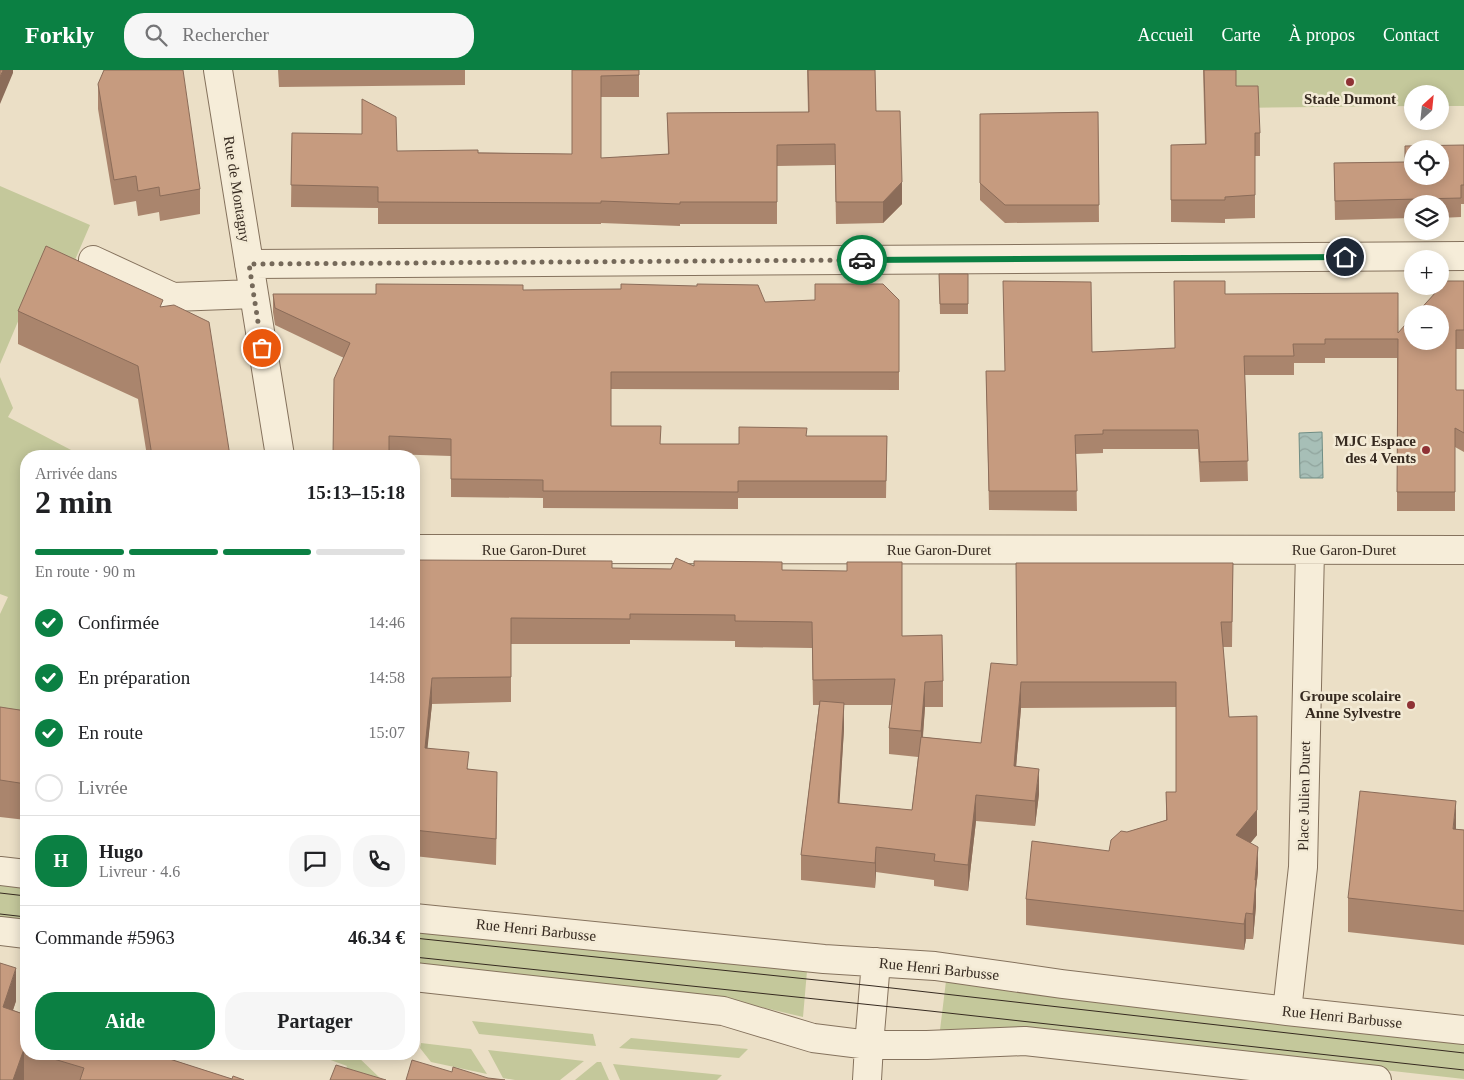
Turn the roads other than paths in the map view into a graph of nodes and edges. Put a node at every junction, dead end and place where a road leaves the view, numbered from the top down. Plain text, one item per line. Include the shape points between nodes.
1 (218, 70) edge
2 (1464, 256) edge
3 (93, 260) dead end
4 (249, 264) junction
5 (254, 294) junction
6 (279, 450) edge
7 (420, 550) edge
8 (1310, 550) junction
9 (1464, 550) edge
10 (0, 871) edge
11 (20, 873) edge
12 (420, 919) edge
13 (0, 931) edge
14 (20, 933) edge
15 (876, 962) junction
16 (420, 978) edge
17 (1287, 1011) junction
18 (1464, 1030) edge
19 (869, 1045) junction
20 (867, 1080) edge
21 (1377, 1080) edge

1 - 4 street, Rue de Montagny
2 - 4 street
3 - 5 street via 173,297
4 - 5 street, Rue de Montagny
5 - 6 street, Rue de Montagny
7 - 8 street, Rue Garon-Duret
8 - 9 street, Rue Garon-Duret
8 - 17 street, Place Julien Duret via 1303,866
10 - 11 street
12 - 15 street, Rue Henri Barbusse
13 - 14 street
15 - 17 street, Rue Henri Barbusse via 970,970
15 - 19 street
16 - 19 street via 722,1011 813,1038
17 - 18 street, Rue Henri Barbusse
19 - 20 street
19 - 21 street via 928,1046 1025,1041

